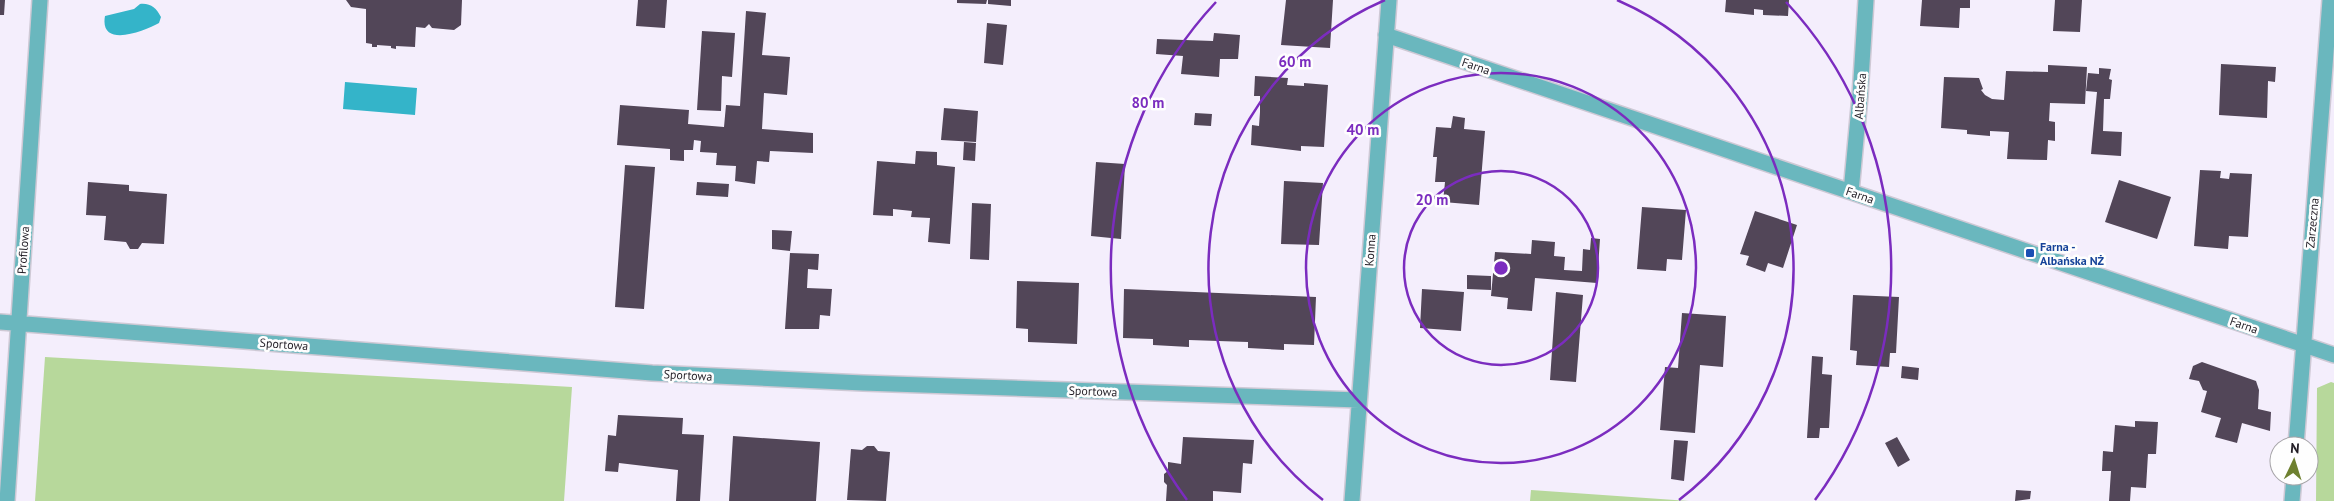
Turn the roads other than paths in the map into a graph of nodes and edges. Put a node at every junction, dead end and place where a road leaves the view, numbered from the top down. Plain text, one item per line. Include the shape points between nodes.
1 (40, 0) edge
2 (1389, 0) edge
3 (1866, 0) edge
4 (2330, 0) edge
5 (1386, 35) junction
6 (1851, 192) junction
7 (0, 322) edge
8 (19, 323) junction
9 (2303, 344) junction
10 (2334, 355) edge
11 (1359, 400) junction
12 (2297, 436) edge
13 (2293, 486) edge
14 (7, 501) edge
15 (1352, 501) edge
16 (2292, 501) edge

1 - 8 street, Profilowa
2 - 5 street, Konna
3 - 6 street, Albańska
4 - 9 street, Zarzeczna
5 - 6 street, Farna
5 - 11 street, Konna
6 - 9 street, Farna
7 - 8 street, Sportowa
8 - 11 street, Sportowa via 652,373 863,384
8 - 14 street, Profilowa
9 - 10 street, Farna
9 - 12 street, Zarzeczna
11 - 15 street, Konna
13 - 16 street

